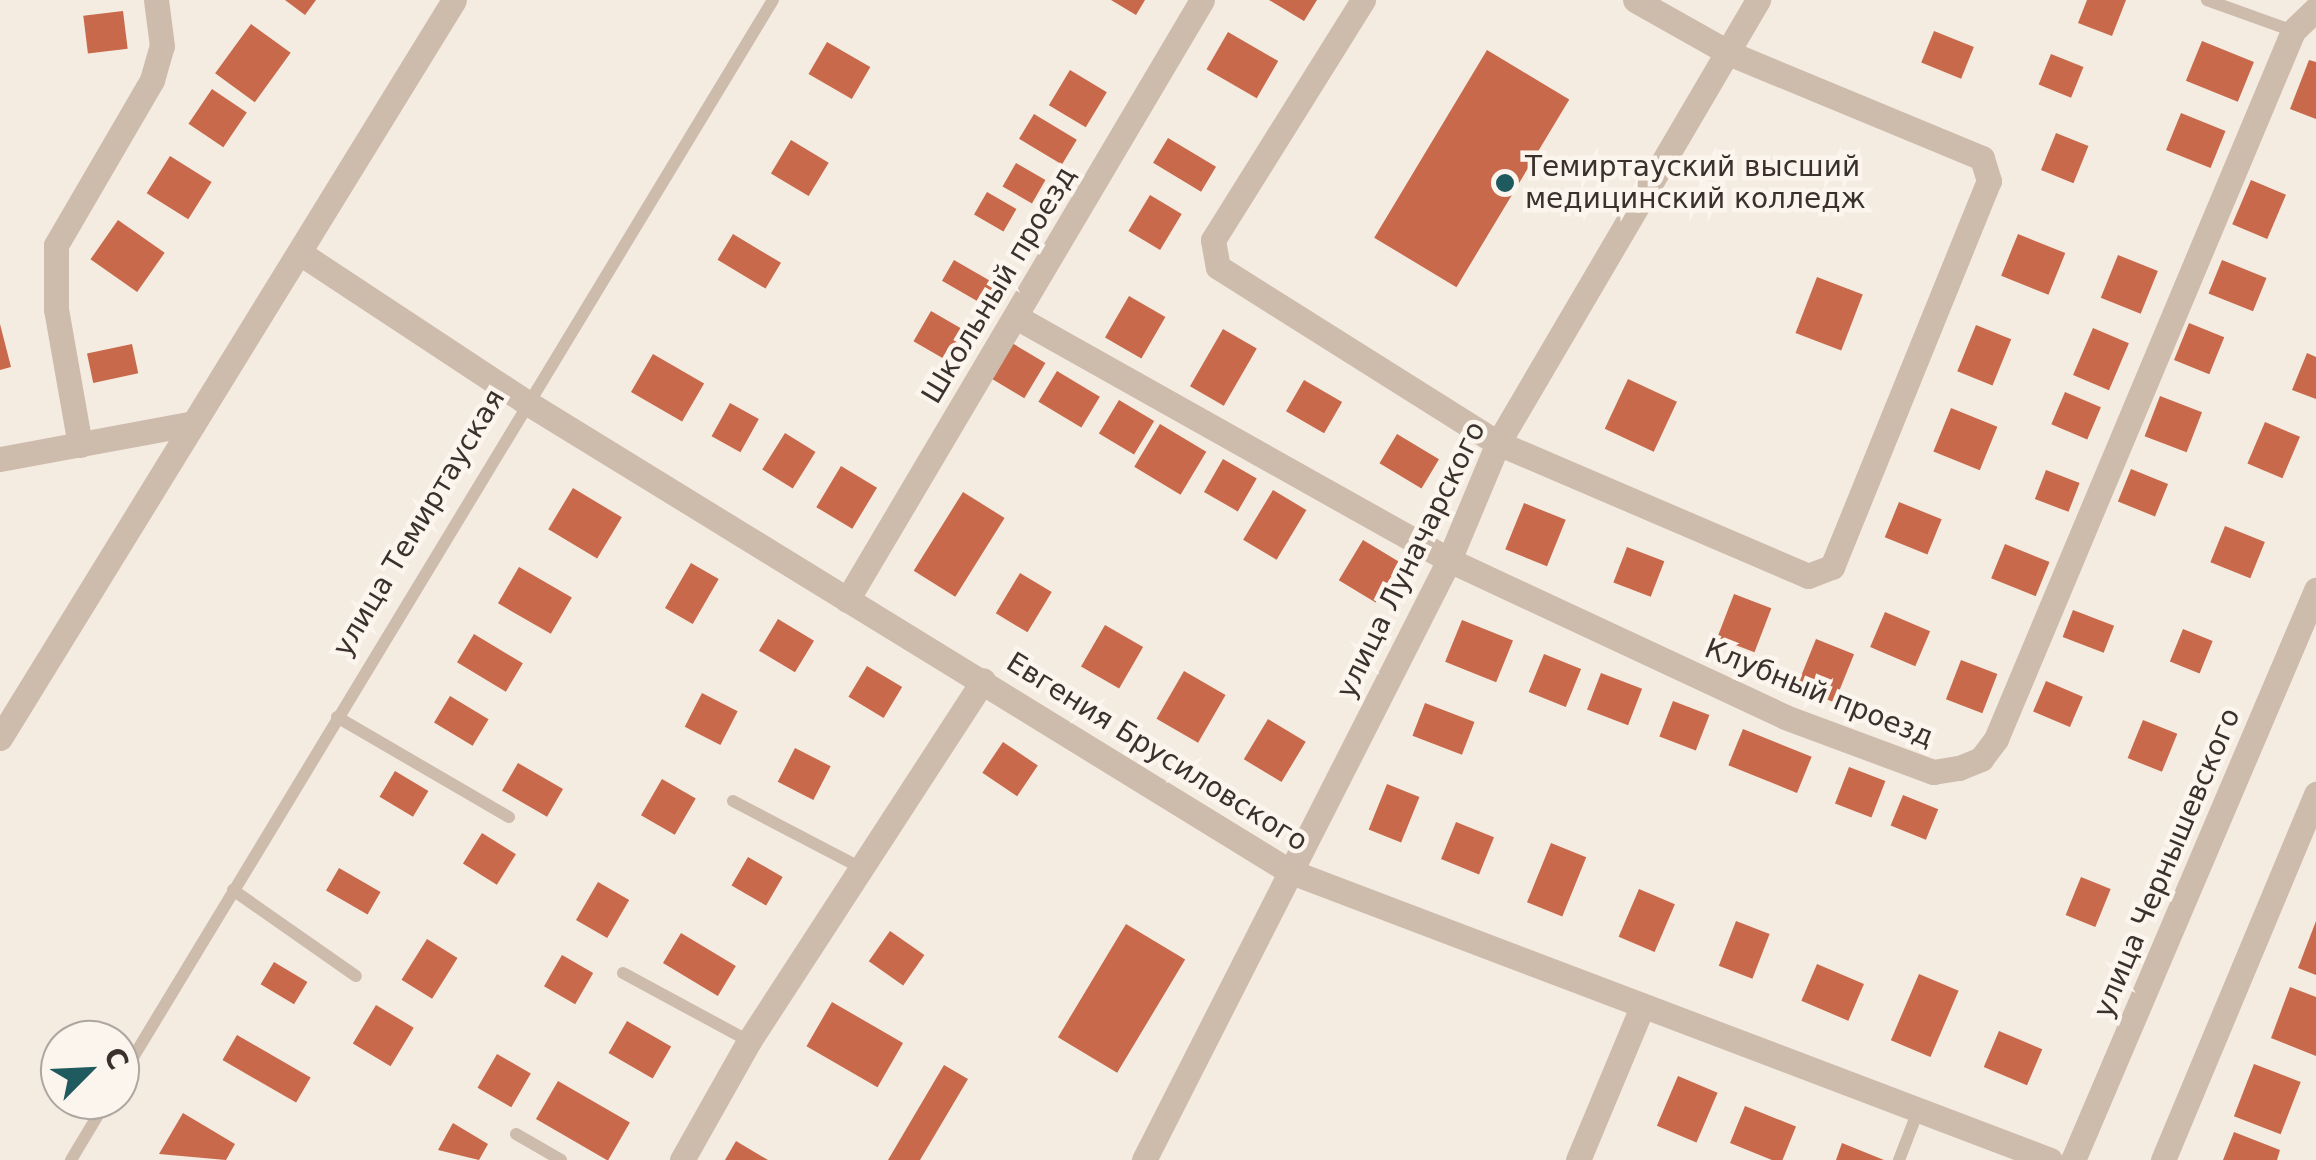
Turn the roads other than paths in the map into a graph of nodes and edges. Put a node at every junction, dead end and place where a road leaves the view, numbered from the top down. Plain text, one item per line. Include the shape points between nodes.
1 (156, 0) edge
2 (454, 0) edge
3 (773, 0) edge
4 (1202, 0) edge
5 (1363, 0) edge
6 (1634, 0) edge
7 (1758, 0) edge
8 (2207, 0) edge
9 (2316, 9) edge
10 (2293, 30) junction
11 (1731, 54) junction
12 (303, 255) junction
13 (1016, 316) junction
14 (526, 402) junction
15 (194, 424) junction
16 (1498, 443) junction
17 (80, 445) junction
18 (0, 460) edge
19 (1448, 560) junction
20 (2316, 590) edge
21 (847, 600) junction
22 (983, 680) junction
23 (337, 717) junction
24 (0, 738) edge
25 (2316, 794) edge
26 (733, 800) dead end
27 (509, 818) dead end
28 (861, 868) junction
29 (1288, 871) junction
30 (233, 890) junction
31 (624, 973) dead end
32 (356, 976) dead end
33 (1642, 1007) junction
34 (749, 1042) junction
35 (140, 1045) edge
36 (1918, 1110) junction
37 (95, 1120) edge
38 (516, 1134) dead end
39 (71, 1160) edge
40 (561, 1160) edge
41 (682, 1160) edge
42 (1144, 1160) edge
43 (1578, 1160) edge
44 (1898, 1160) edge
45 (2050, 1160) edge
46 (2073, 1160) edge
47 (2163, 1160) edge

1 - 17 street via 162,46 152,80 56,246 56,309
2 - 12 street
3 - 14 lane, улица Темиртауская
4 - 13 street, Школьный проезд
5 - 16 street via 1213,240 1218,267
6 - 11 street
7 - 11 street, улица Луначарского
8 - 10 lane
9 - 10 street, Клубный проезд
10 - 19 street, Клубный проезд via 1981,758 1932,772 1785,717
11 - 16 street, улица Луначарского
11 - 16 street via 1982,158 1988,182 1832,567 1808,576
12 - 14 street, Евгения Брусиловского
12 - 15 street
13 - 19 street, Клубный проезд
13 - 21 street, Школьный проезд
14 - 21 street, Евгения Брусиловского
14 - 23 lane, улица Темиртауская
15 - 17 street
15 - 24 street
16 - 19 street, улица Луначарского
17 - 18 street
19 - 29 street, улица Луначарского
20 - 46 street, улица Чернышевского
21 - 22 street, Евгения Брусиловского
22 - 28 street
22 - 29 street, Евгения Брусиловского
23 - 27 lane
23 - 30 lane, улица Темиртауская
25 - 47 street
26 - 28 lane
28 - 34 street
29 - 33 street, Евгения Брусиловского
29 - 42 street, улица Луначарского
30 - 32 lane
30 - 35 lane, улица Темиртауская
31 - 34 lane
33 - 36 street, Евгения Брусиловского
33 - 43 street
34 - 41 street
36 - 44 lane
36 - 45 street, Евгения Брусиловского
37 - 39 lane
38 - 40 lane

